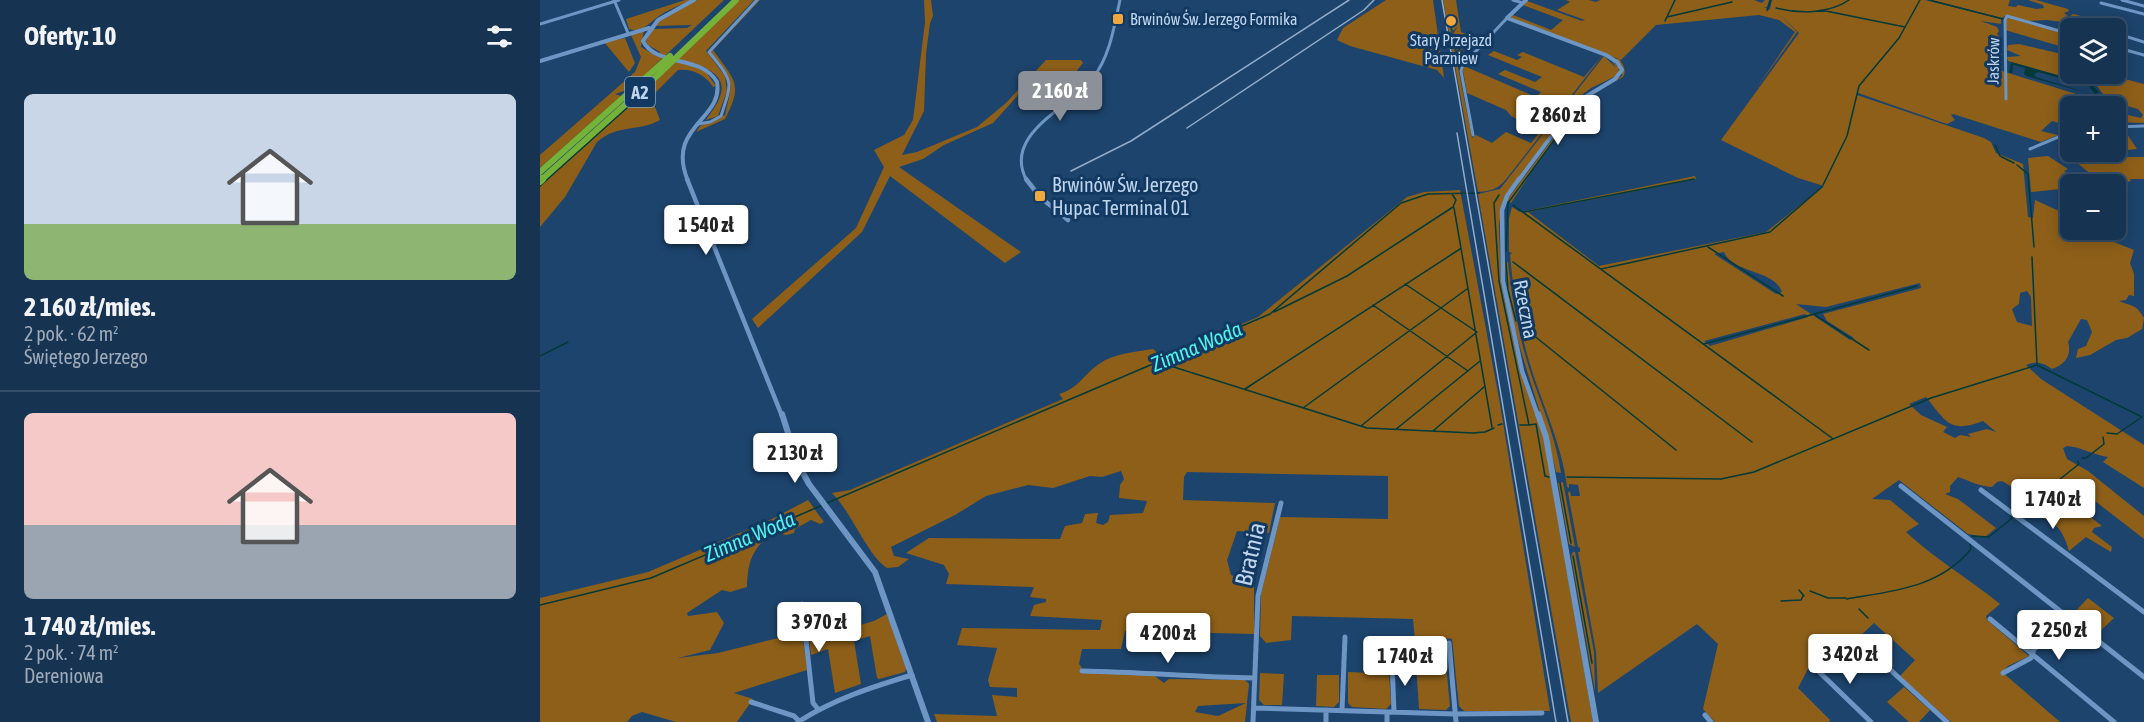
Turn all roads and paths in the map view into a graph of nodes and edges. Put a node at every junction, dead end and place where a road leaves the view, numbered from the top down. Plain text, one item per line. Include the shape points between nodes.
1 (616, 0) edge
2 (694, 0) edge
3 (728, 0) edge
4 (736, 0) edge
5 (757, 0) edge
6 (1120, 0) edge
7 (1513, 0) edge
8 (2122, 0) edge
9 (1524, 1) edge
10 (2101, 3) dead end
11 (2144, 6) edge
12 (2144, 14) edge
13 (1507, 18) junction
14 (540, 24) edge
15 (649, 28) junction
16 (2060, 31) edge
17 (628, 33) junction
18 (2126, 36) edge
19 (2144, 42) edge
20 (2126, 50) edge
21 (658, 54) joint
22 (1604, 54) joint
23 (2144, 55) edge
24 (540, 60) edge
25 (2006, 99) dead end
26 (698, 124) junction
27 (2144, 126) edge
28 (2126, 127) edge
29 (1473, 135) dead end
30 (2060, 136) edge
31 (2030, 149) dead end
32 (540, 172) edge
33 (540, 181) edge
34 (1068, 220) dead end
35 (1901, 486) dead end
36 (1981, 490) dead end
37 (1281, 503) dead end
38 (802, 604) dead end
39 (2144, 612) edge
40 (1990, 619) dead end
41 (2072, 620) junction
42 (1345, 637) dead end
43 (1858, 640) dead end
44 (1449, 643) dead end
45 (2032, 654) junction
46 (1392, 662) dead end
47 (1812, 665) dead end
48 (1082, 671) dead end
49 (2003, 673) dead end
50 (912, 675) junction
51 (2144, 677) edge
52 (1254, 678) junction
53 (751, 702) dead end
54 (1254, 708) junction
55 (818, 709) junction
56 (1326, 710) junction
57 (1342, 710) junction
58 (1390, 712) junction
59 (1542, 713) dead end
60 (1455, 714) junction
61 (1705, 715) dead end
62 (799, 722) edge
63 (928, 722) edge
64 (1253, 722) edge
65 (1326, 722) edge
66 (1387, 722) edge
67 (1456, 722) edge
68 (1596, 722) edge
69 (1711, 722) edge
70 (1871, 722) edge
71 (1947, 722) edge
72 (2114, 722) edge

1 - 14 street
1 - 17 street
2 - 15 street via 659,18
3 - 32 highway, A2
4 - 33 highway, A2
5 - 26 street via 709,51 727,73 729,88 721,116
6 - 34 street via 1109,44 1097,71 1080,92 1039,125 1022,153 1022,172 1030,189
7 - 9 street
8 - 11 street
9 - 13 street
10 - 12 street
13 - 22 street, Rzeczna
13 - 29 street via 1461,71
15 - 17 street
15 - 21 street via 643,43
16 - 25 street, Jaskrów via 2007,16
17 - 24 street
18 - 19 street
20 - 23 street
21 - 26 street via 708,71 718,85 715,101
22 - 68 street, Rzeczna via 1619,64 1621,74 1582,97 1518,181 1504,203 1501,232 1505,291 1522,371 1546,437
26 - 50 street via 684,146 682,167 798,464 875,572
27 - 28 street
30 - 31 street
35 - 41 street
36 - 39 street
37 - 52 street, Bratnia via 1258,596
38 - 55 street via 813,703
40 - 45 street
41 - 45 street
41 - 51 street
42 - 57 street
43 - 71 street
44 - 60 street
45 - 49 street
45 - 72 street
46 - 58 street
47 - 70 street
48 - 52 street
50 - 55 street via 864,688
50 - 63 street
52 - 54 street, Bratnia
53 - 62 street via 795,716
54 - 56 street
54 - 64 street, Bratnia
55 - 62 street
56 - 57 street
56 - 65 street
57 - 58 street
58 - 60 street
58 - 66 street
59 - 60 street
60 - 67 street
61 - 69 street

